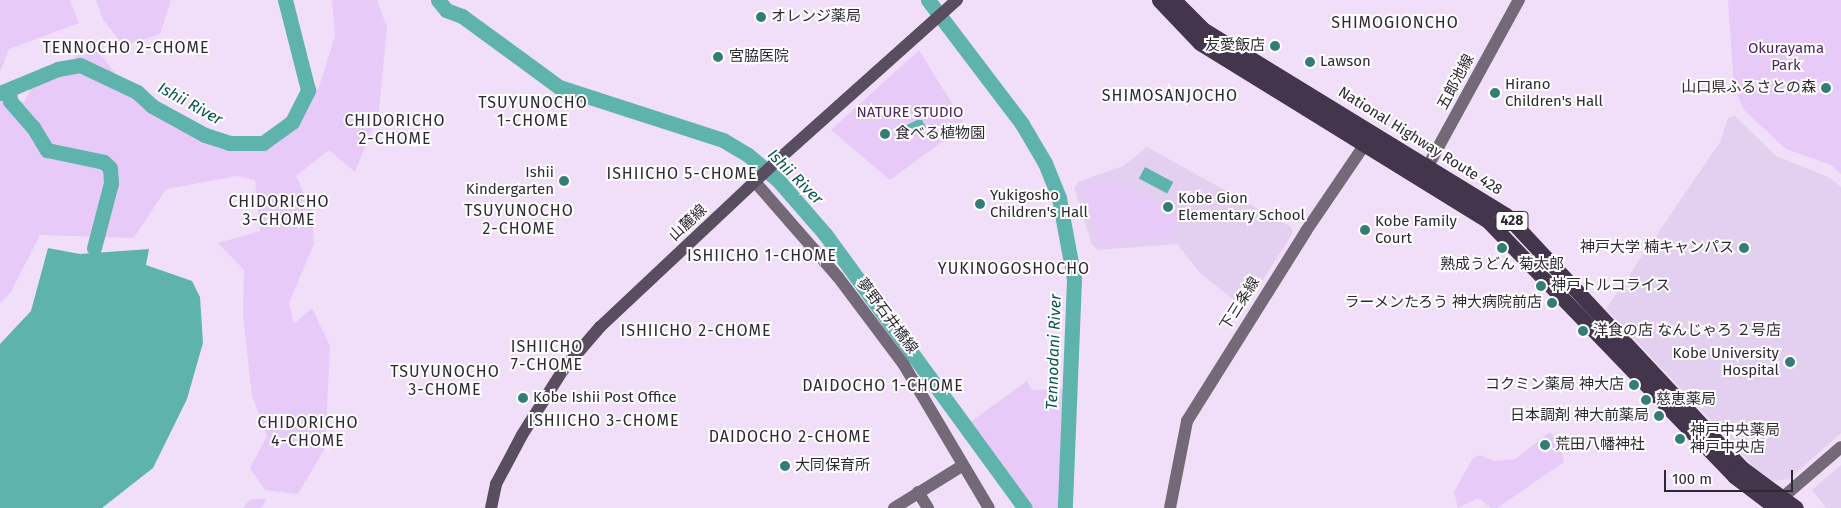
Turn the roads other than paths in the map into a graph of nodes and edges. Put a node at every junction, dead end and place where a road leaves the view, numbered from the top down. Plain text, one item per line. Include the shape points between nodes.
1 (957, 0) edge
2 (1160, 0) edge
3 (1174, 0) edge
4 (1519, 0) edge
5 (1369, 138) junction
6 (1424, 173) junction
7 (760, 178) junction
8 (1841, 447) edge
9 (962, 466) junction
10 (918, 492) junction
11 (1775, 505) edge
12 (491, 508) edge
13 (894, 508) edge
14 (928, 508) edge
15 (989, 508) edge
16 (1170, 508) edge
17 (1796, 508) edge

1 - 7 main road, 山麓線
2 - 5 highway, National Highway Route 428 / 428 via 1194,39
3 - 5 highway, National Highway Route 428 / 428 via 1204,30
4 - 6 street, 五郎池線
5 - 6 highway, National Highway Route 428 / 428
5 - 16 street, 下三条線 via 1306,231 1187,421
6 - 11 highway, National Highway Route 428 / 428 via 1487,220 1734,476
7 - 9 street, 夢野石井橋線 via 904,365
7 - 12 main road, 山麓線 via 600,327 563,370 506,463 496,484
8 - 11 street
9 - 10 street
9 - 15 street, 夢野石井橋線
10 - 13 street
10 - 14 street
11 - 17 highway, National Highway Route 428 / 428

